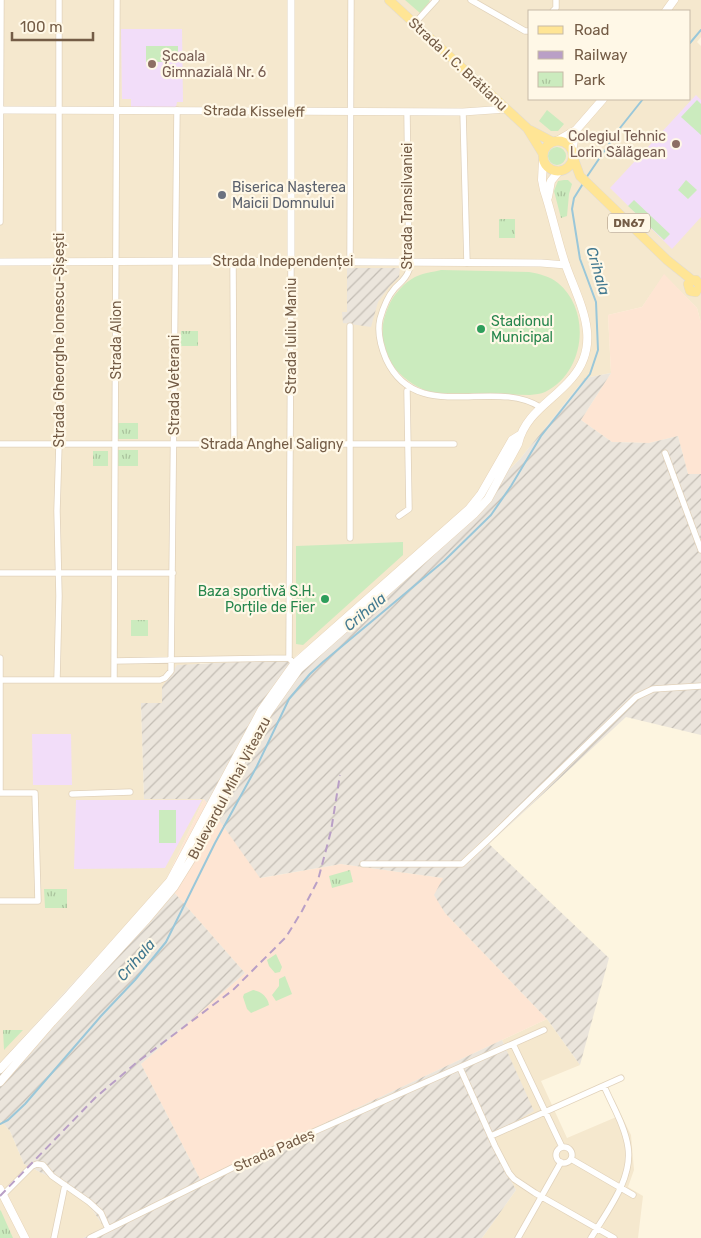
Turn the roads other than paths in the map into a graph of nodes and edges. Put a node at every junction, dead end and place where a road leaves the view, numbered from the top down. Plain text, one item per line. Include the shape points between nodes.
1 (1, 0) edge
2 (59, 0) edge
3 (117, 0) edge
4 (292, 0) edge
5 (351, 0) edge
6 (389, 0) edge
7 (436, 0) edge
8 (472, 0) edge
9 (414, 23) junction
10 (528, 31) edge
11 (601, 100) edge
12 (507, 109) junction
13 (0, 110) edge
14 (58, 110) junction
15 (116, 110) junction
16 (177, 110) junction
17 (291, 112) junction
18 (350, 112) junction
19 (407, 112) junction
20 (463, 112) junction
21 (527, 128) junction
22 (576, 130) junction
23 (555, 141) junction
24 (572, 154) junction
25 (543, 157) junction
26 (560, 171) junction
27 (580, 176) junction
28 (548, 199) junction
29 (0, 222) edge
30 (174, 261) junction
31 (233, 261) junction
32 (291, 261) junction
33 (0, 262) edge
34 (58, 262) junction
35 (116, 262) junction
36 (350, 262) junction
37 (409, 262) junction
38 (467, 263) junction
39 (566, 265) junction
40 (700, 291) edge
41 (350, 326) dead end
42 (407, 391) dead end
43 (540, 406) junction
44 (0, 444) edge
45 (59, 444) junction
46 (115, 444) junction
47 (174, 444) junction
48 (234, 444) junction
49 (291, 444) junction
50 (350, 444) junction
51 (408, 444) junction
52 (454, 444) dead end
53 (665, 453) dead end
54 (399, 516) dead end
55 (350, 538) dead end
56 (701, 550) edge
57 (58, 572) junction
58 (0, 573) edge
59 (114, 573) junction
60 (173, 573) junction
61 (0, 658) edge
62 (114, 660) junction
63 (172, 660) junction
64 (294, 664) junction
65 (57, 679) junction
66 (0, 680) edge
67 (114, 680) junction
68 (701, 686) edge
69 (130, 792) dead end
70 (0, 793) edge
71 (72, 794) dead end
72 (363, 864) dead end
73 (0, 901) edge
74 (50, 1019) junction
75 (544, 1030) dead end
76 (514, 1044) junction
77 (460, 1068) junction
78 (0, 1069) edge
79 (621, 1078) dead end
80 (0, 1082) edge
81 (604, 1086) junction
82 (545, 1111) junction
83 (491, 1136) junction
84 (562, 1147) junction
85 (571, 1159) junction
86 (561, 1162) junction
87 (65, 1185) junction
88 (620, 1188) junction
89 (2, 1191) edge
90 (633, 1195) dead end
91 (542, 1197) junction
92 (597, 1228) junction
93 (108, 1229) junction
94 (25, 1238) edge
95 (54, 1238) edge
96 (90, 1238) edge
97 (518, 1238) edge
98 (591, 1238) edge
99 (614, 1238) edge

1 - 13 street
2 - 14 street, Strada Gheorghe Ionescu-Șișești
3 - 15 street, Strada Alion
4 - 17 street, Strada Iuliu Maniu
5 - 18 street
6 - 9 main road, Strada I. C. Brătianu
7 - 9 street
8 - 10 street
9 - 12 main road, Strada I. C. Brătianu
11 - 22 main road
12 - 20 street, Strada Kisseleff
12 - 21 main road, Strada I. C. Brătianu
13 - 14 street, Strada Kisseleff
13 - 29 street
14 - 15 street, Strada Kisseleff
14 - 34 street, Strada Gheorghe Ionescu-Șișești
15 - 16 street, Strada Kisseleff
15 - 35 street, Strada Alion
16 - 17 street, Strada Kisseleff
16 - 30 street, Strada Veterani
17 - 18 street, Strada Kisseleff
17 - 32 street, Strada Iuliu Maniu
18 - 19 street, Strada Kisseleff
18 - 36 street
19 - 20 street, Strada Kisseleff
19 - 37 street, Strada Transilvaniei
20 - 38 street
21 - 23 main road, Strada I. C. Brătianu
21 - 25 main road, Strada I. C. Brătianu
22 - 23 main road
22 - 24 main road
23 - 24 main road via 566,144
23 - 25 main road via 546,146
24 - 26 main road via 569,166
24 - 27 main road
25 - 26 main road via 549,168
25 - 28 main road, Bulevardul Mihai Viteazu via 543,187
26 - 27 main road
26 - 28 main road via 551,181
27 - 40 main road, DN67 via 690,282 690,291
28 - 39 main road, Bulevardul Mihai Viteazu
30 - 31 street, Strada Independenței
30 - 35 street, Strada Independenței
30 - 47 street, Strada Veterani
31 - 32 street, Strada Independenței
31 - 48 street
32 - 36 street, Strada Independenței
32 - 49 street, Strada Iuliu Maniu
33 - 34 street, Strada Independenței
34 - 35 street, Strada Independenței
34 - 45 street, Strada Gheorghe Ionescu-Șișești
35 - 46 street, Strada Alion
36 - 37 street, Strada Independenței
37 - 38 street, Strada Independenței
37 - 43 street, Strada Transilvaniei via 407,276 389,298 379,333 385,357 401,380 423,394 518,398
38 - 39 street, Strada Independenței
39 - 43 main road, Bulevardul Mihai Viteazu via 586,320 586,349 573,378
41 - 50 street
42 - 51 street
43 - 64 main road, Bulevardul Mihai Viteazu via 520,434 518,444 488,498 474,514
44 - 45 street, Strada Anghel Saligny
45 - 46 street, Strada Anghel Saligny
45 - 57 street, Strada Gheorghe Ionescu-Șișești
46 - 47 street, Strada Anghel Saligny
46 - 59 street, Strada Alion
47 - 48 street, Strada Anghel Saligny
47 - 60 street, Strada Veterani
48 - 49 street, Strada Anghel Saligny
49 - 50 street, Strada Anghel Saligny
49 - 64 street, Strada Iuliu Maniu
50 - 51 street, Strada Anghel Saligny
50 - 55 street
51 - 52 street, Strada Anghel Saligny
51 - 54 street via 409,509
53 - 56 street
57 - 58 street
57 - 59 street
57 - 65 street, Strada Gheorghe Ionescu-Șișești
59 - 60 street
59 - 62 street, Strada Alion
60 - 63 street, Strada Veterani
61 - 66 street
62 - 63 street
62 - 67 street, Strada Alion
63 - 64 street
63 - 67 street via 171,671 166,678
64 - 74 main road, Bulevardul Mihai Viteazu via 262,709 200,846 181,876 147,919 123,939
65 - 66 street
65 - 67 street
66 - 70 street
68 - 72 street via 653,689 636,697 462,864
69 - 71 street
70 - 73 street via 35,793 38,901
74 - 78 main road, Bulevardul Mihai Viteazu
74 - 80 main road, Bulevardul Mihai Viteazu
75 - 76 street, Strada Padeș
76 - 77 street, Strada Padeș
76 - 82 street
77 - 83 street
77 - 93 street, Strada Padeș via 234,1167
79 - 81 street
81 - 82 street
81 - 88 street via 628,1146 628,1164
82 - 83 street
82 - 84 street
83 - 91 street via 509,1174
84 - 85 street via 571,1151
84 - 86 street via 556,1155
85 - 86 street
85 - 88 street
86 - 91 street
87 - 89 street via 37,1164
87 - 93 street via 101,1213
87 - 95 street
88 - 90 street
88 - 92 street
89 - 94 main road
91 - 92 street
91 - 97 street
92 - 98 street
92 - 99 street
93 - 96 street, Strada Padeș

